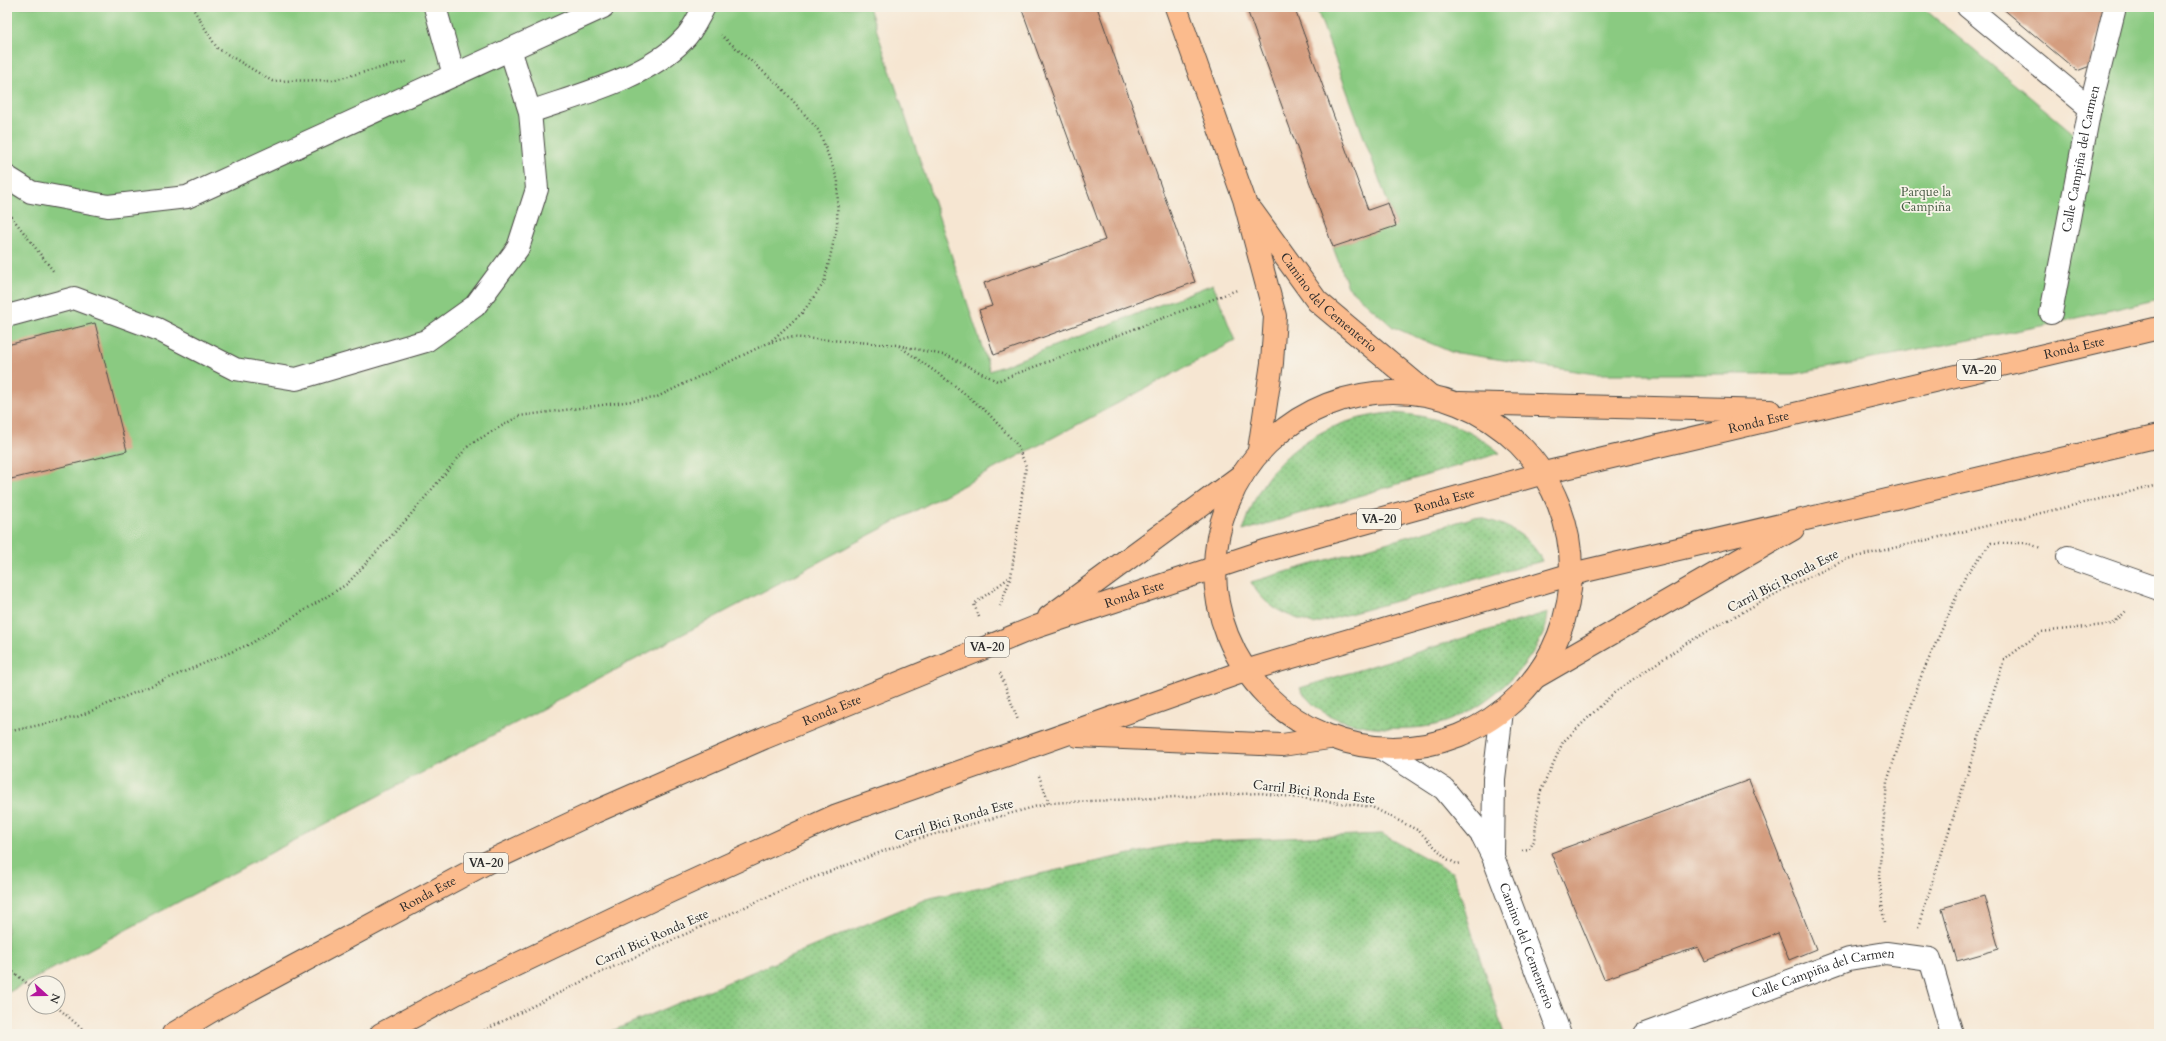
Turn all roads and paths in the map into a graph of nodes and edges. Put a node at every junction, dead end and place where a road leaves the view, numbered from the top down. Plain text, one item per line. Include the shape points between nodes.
1 (192, 7) edge
2 (435, 7) edge
3 (603, 7) edge
4 (1176, 7) edge
5 (1968, 7) edge
6 (2115, 7) edge
7 (702, 12) edge
8 (510, 49) junction
9 (447, 51) junction
10 (454, 75) junction
11 (2090, 108) junction
12 (530, 112) junction
13 (7, 178) edge
14 (1244, 199) junction
15 (7, 211) edge
16 (1242, 289) dead end
17 (74, 298) junction
18 (2051, 312) dead end
19 (7, 316) edge
20 (2159, 328) edge
21 (770, 342) junction
22 (897, 345) junction
23 (1428, 394) junction
24 (1459, 403) junction
25 (1800, 412) junction
26 (2159, 436) edge
27 (1259, 450) junction
28 (1544, 473) junction
29 (1243, 474) junction
30 (2159, 485) edge
31 (1810, 519) junction
32 (2068, 556) joint
33 (1214, 569) junction
34 (1572, 574) junction
35 (1011, 577) junction
36 (2154, 588) edge
37 (1000, 606) dead end
38 (1036, 627) junction
39 (990, 645) junction
40 (1245, 671) junction
41 (1536, 677) junction
42 (1502, 711) junction
43 (7, 732) edge
44 (1066, 735) junction
45 (1329, 738) junction
46 (1028, 747) junction
47 (1382, 749) junction
48 (1049, 803) junction
49 (1529, 850) dead end
50 (1493, 857) junction
51 (1457, 864) dead end
52 (1886, 953) junction
53 (1909, 956) junction
54 (7, 967) edge
55 (26, 982) edge
56 (66, 1015) edge
57 (88, 1034) edge
58 (173, 1034) edge
59 (381, 1034) edge
60 (477, 1034) edge
61 (1560, 1034) edge
62 (1646, 1034) edge
63 (1952, 1034) edge

1 - 9 path via 217,48 272,81 333,80
2 - 9 street
3 - 8 street
4 - 14 main road, Camino del Cementerio
5 - 11 street
6 - 11 street, Calle Campiña del Carmen
7 - 12 street via 683,40 646,68 599,88
7 - 21 path via 781,87 819,131 838,181 837,227 824,283 802,314
8 - 10 street
8 - 12 street
9 - 10 street
10 - 13 street via 187,197 108,206 31,192
11 - 18 street, Calle Campiña del Carmen
12 - 17 street via 537,189 518,248 475,306 426,341 296,379 235,369 157,329
14 - 23 main road, Camino del Cementerio via 1317,301
14 - 27 main road, Camino del Cementerio via 1275,316 1272,363
15 - 17 path
16 - 22 path via 997,381 948,356
17 - 19 street
20 - 25 main road, Ronda Este / VA-20
21 - 22 path via 789,337
21 - 43 path via 655,398 519,416 469,445 407,519 347,584 263,636 250,644 77,717
22 - 35 path via 954,385 988,413 1017,445 1026,466
23 - 24 main road
23 - 27 main road via 1379,391 1331,402 1287,425
24 - 25 main road
24 - 28 main road via 1507,431
25 - 28 main road, Ronda Este / VA-20
26 - 31 main road
27 - 29 main road
28 - 33 main road, Ronda Este / VA-20 via 1268,550
28 - 34 main road via 1565,522
29 - 33 main road via 1224,511
29 - 38 main road
30 - 49 path, Carril Bici Ronda Este via 1847,559 1784,589 1685,644 1616,691 1563,742 1540,793 1534,841
31 - 34 main road
31 - 41 main road
32 - 36 street
32 - 52 path via 2026,543 1991,542 1966,575 1920,679 1887,782 1879,875
33 - 38 main road, Ronda Este / VA-20
33 - 40 main road via 1222,622
34 - 40 main road
34 - 41 main road via 1562,628
35 - 37 path
35 - 39 path via 974,604
36 - 53 path via 2114,624 2041,632 2004,660
38 - 39 main road, Ronda Este / VA-20
39 - 46 path
39 - 58 main road, Ronda Este / VA-20 via 764,738 497,857 218,1007
40 - 44 main road
40 - 45 main road via 1282,710
41 - 42 main road
42 - 47 main road via 1476,728 1446,741 1414,748
42 - 50 street, Camino del Cementerio via 1494,779
44 - 45 main road via 1282,746
44 - 46 main road
45 - 47 main road
46 - 48 path
46 - 59 main road via 837,815 459,992
47 - 50 street, Camino del Cementerio via 1444,789 1482,835
48 - 51 path, Carril Bici Ronda Este via 1262,793 1372,807 1419,831 1447,859
48 - 60 path, Carril Bici Ronda Este via 913,840 789,887 591,977
50 - 61 street, Camino del Cementerio
52 - 53 street, Calle Campiña del Carmen
52 - 62 street, Calle Campiña del Carmen via 1849,959
53 - 63 street, Calle Campiña del Carmen via 1930,959
54 - 55 path
56 - 57 path

